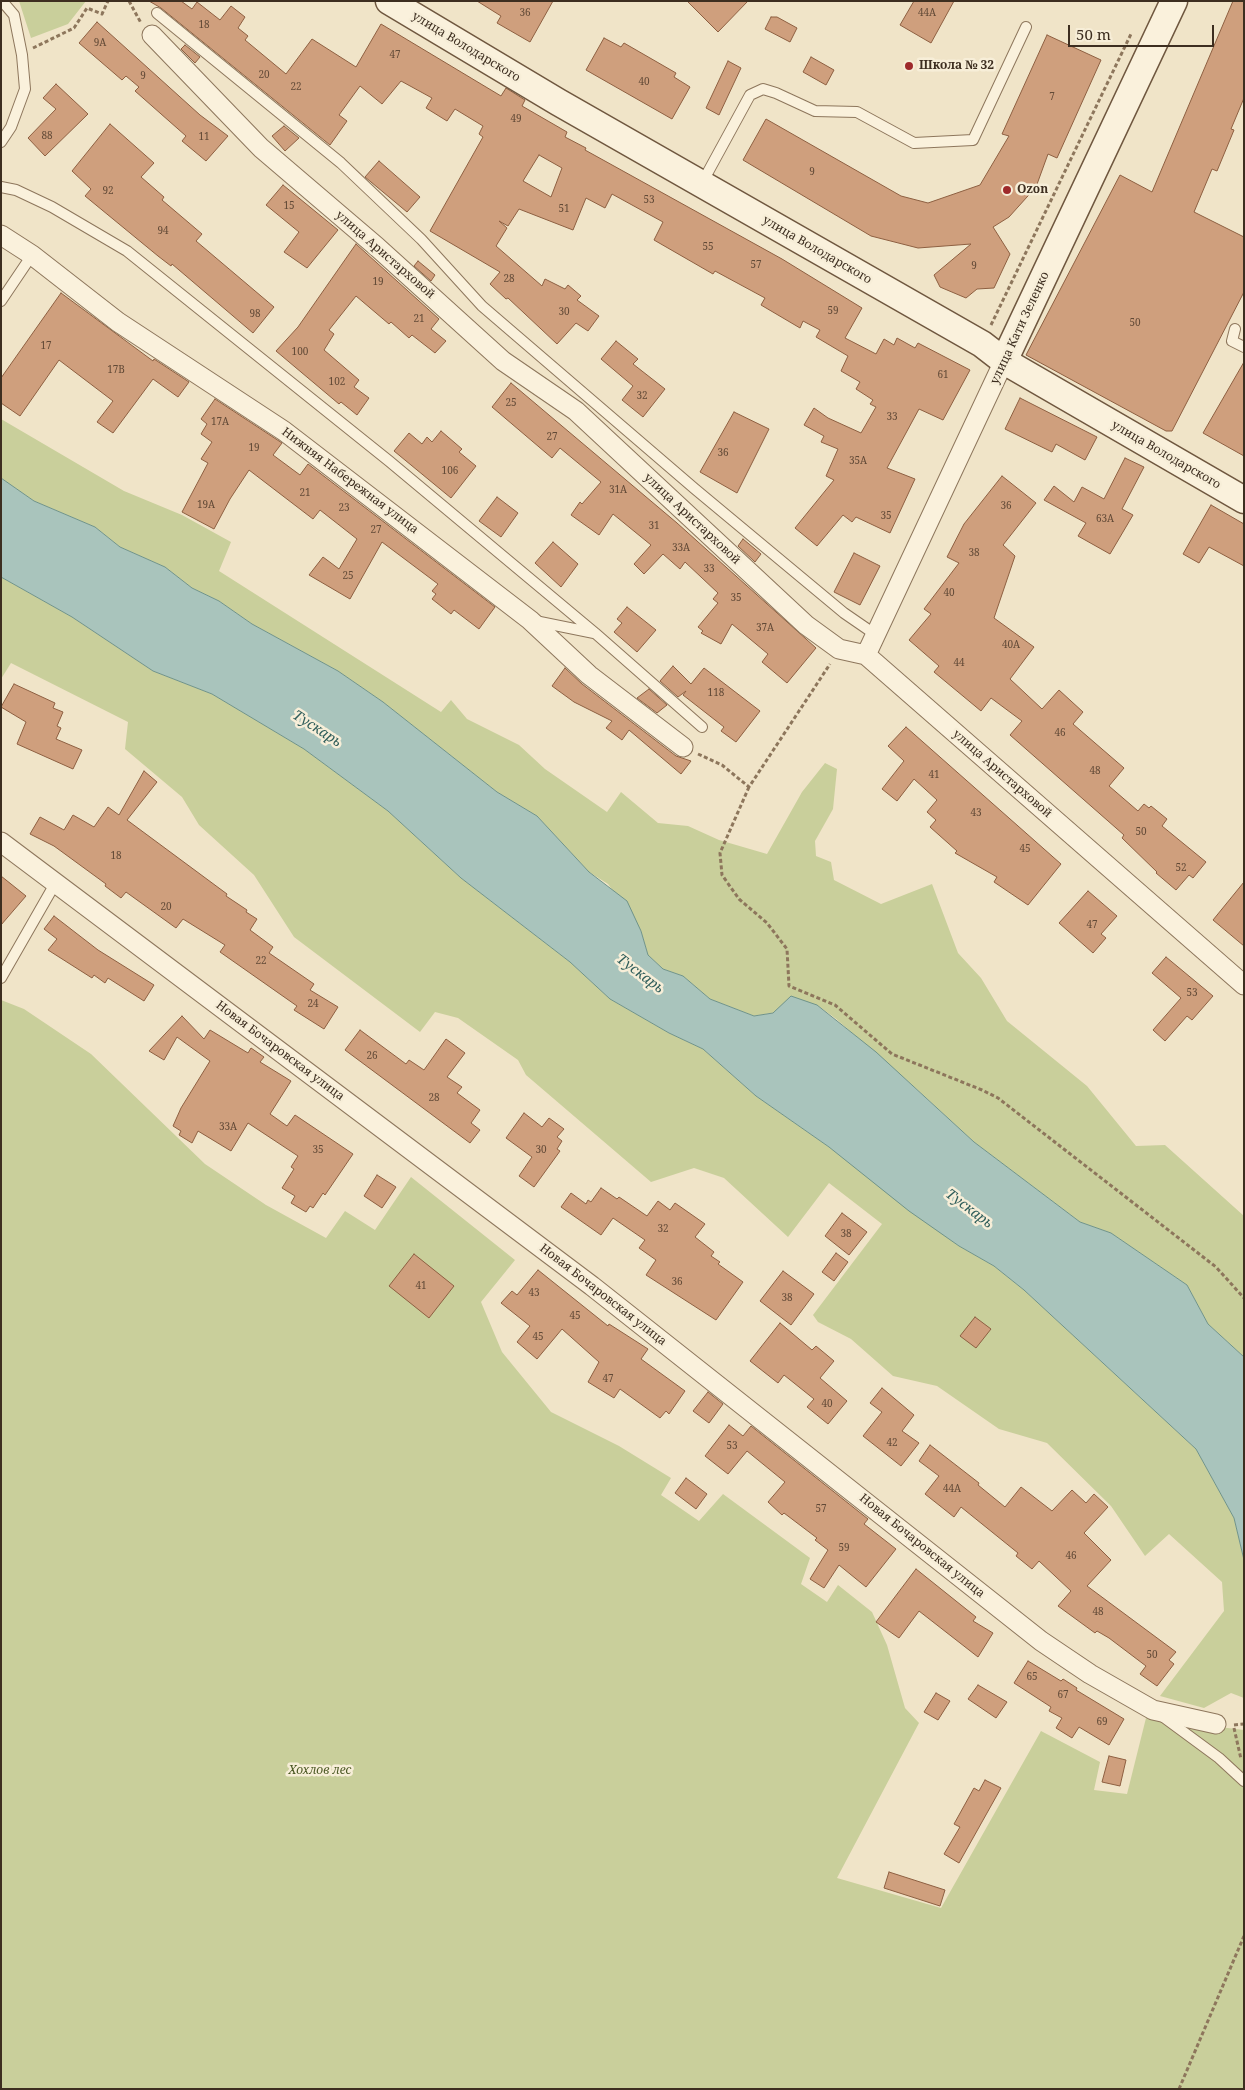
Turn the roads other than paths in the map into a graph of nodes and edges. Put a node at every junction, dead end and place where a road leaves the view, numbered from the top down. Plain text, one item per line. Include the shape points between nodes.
1 (2, 1) edge
2 (389, 1) edge
3 (1174, 1) edge
4 (157, 13) dead end
5 (1026, 27) dead end
6 (152, 35) dead end
7 (1, 142) edge
8 (702, 184) junction
9 (1, 187) edge
10 (1, 235) edge
11 (32, 255) junction
12 (1, 301) edge
13 (1235, 329) dead end
14 (1244, 347) edge
15 (1004, 361) junction
16 (1244, 500) edge
17 (530, 620) junction
18 (595, 633) junction
19 (876, 635) junction
20 (866, 655) junction
21 (702, 726) dead end
22 (683, 747) road end
23 (1, 842) edge
24 (56, 882) junction
25 (1, 978) edge
26 (1244, 985) edge
27 (1153, 1710) junction
28 (1216, 1724) dead end
29 (1244, 1781) edge

1 - 7 lane via 14,15 25,89 12,127
2 - 8 street, улица Володарского
3 - 15 street, улица Кати Зеленко
4 - 19 lane via 341,163 421,239 489,312 695,489 844,613
5 - 8 lane via 973,140 914,143 858,112 815,111 762,90 750,95
6 - 20 street, улица Аристарховой via 261,148 503,361 576,411 806,625 839,649
8 - 15 street, улица Володарского via 982,344
9 - 18 lane via 16,190 52,207 127,251 389,460
10 - 11 street, Нижняя Набережная улица
11 - 12 lane
11 - 17 street, Нижняя Набережная улица via 118,322 284,430
13 - 14 lane via 1232,341
15 - 16 street, улица Володарского
15 - 19 street, улица Кати Зеленко
17 - 18 lane
17 - 22 street, Нижняя Набережная улица via 589,675
18 - 21 lane
19 - 20 street, улица Кати Зеленко
20 - 26 street, улица Аристарховой
23 - 24 street, Новая Бочаровская улица
24 - 25 lane
24 - 27 street, Новая Бочаровская улица via 592,1286 1041,1641
27 - 28 street, Новая Бочаровская улица
27 - 29 lane via 1219,1758

